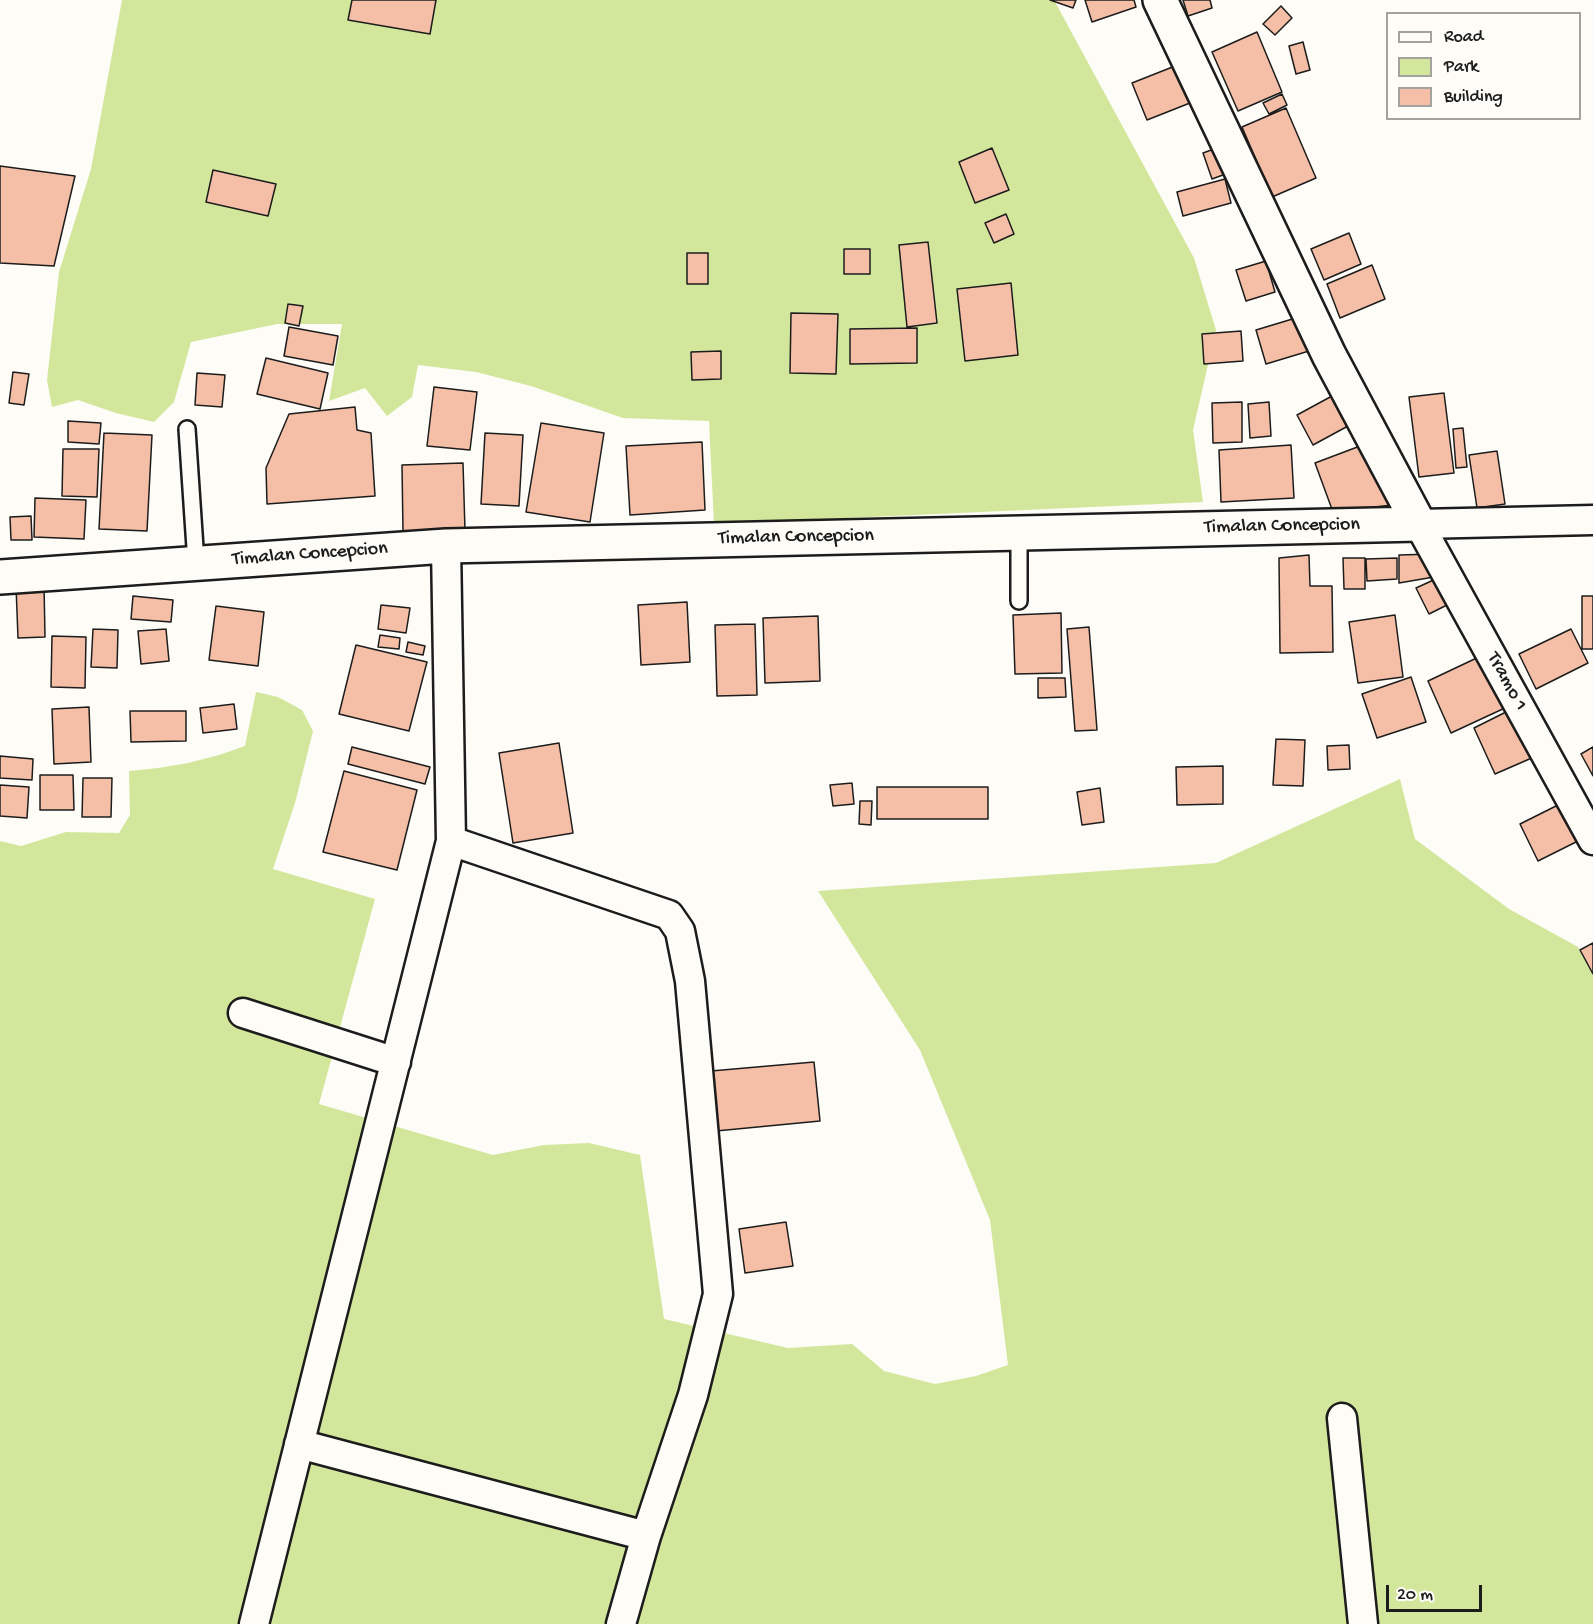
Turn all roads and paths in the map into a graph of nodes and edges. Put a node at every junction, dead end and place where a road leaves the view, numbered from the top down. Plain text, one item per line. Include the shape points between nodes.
1 (1160, 0) edge
2 (187, 429) dead end
3 (1593, 520) edge
4 (1419, 524) junction
5 (1019, 533) junction
6 (446, 546) junction
7 (196, 563) junction
8 (0, 577) edge
9 (1019, 601) dead end
10 (1593, 840) edge
11 (452, 841) junction
12 (243, 1012) dead end
13 (396, 1062) junction
14 (1342, 1418) dead end
15 (299, 1444) junction
16 (646, 1536) junction
17 (255, 1624) edge
18 (621, 1624) edge
19 (1363, 1624) edge

1 - 4 street via 1329,355
2 - 7 lane
3 - 4 street, Timalan Concepcion
4 - 5 street, Timalan Concepcion
4 - 10 street, Tramo 1
5 - 6 street, Timalan Concepcion
5 - 9 lane
6 - 7 street, Timalan Concepcion
6 - 11 street
7 - 8 street, Timalan Concepcion
11 - 13 street
11 - 16 street via 669,915 680,931 690,981 718,1294 693,1395
12 - 13 street
13 - 15 street
14 - 19 street
15 - 16 street
15 - 17 street
16 - 18 street

